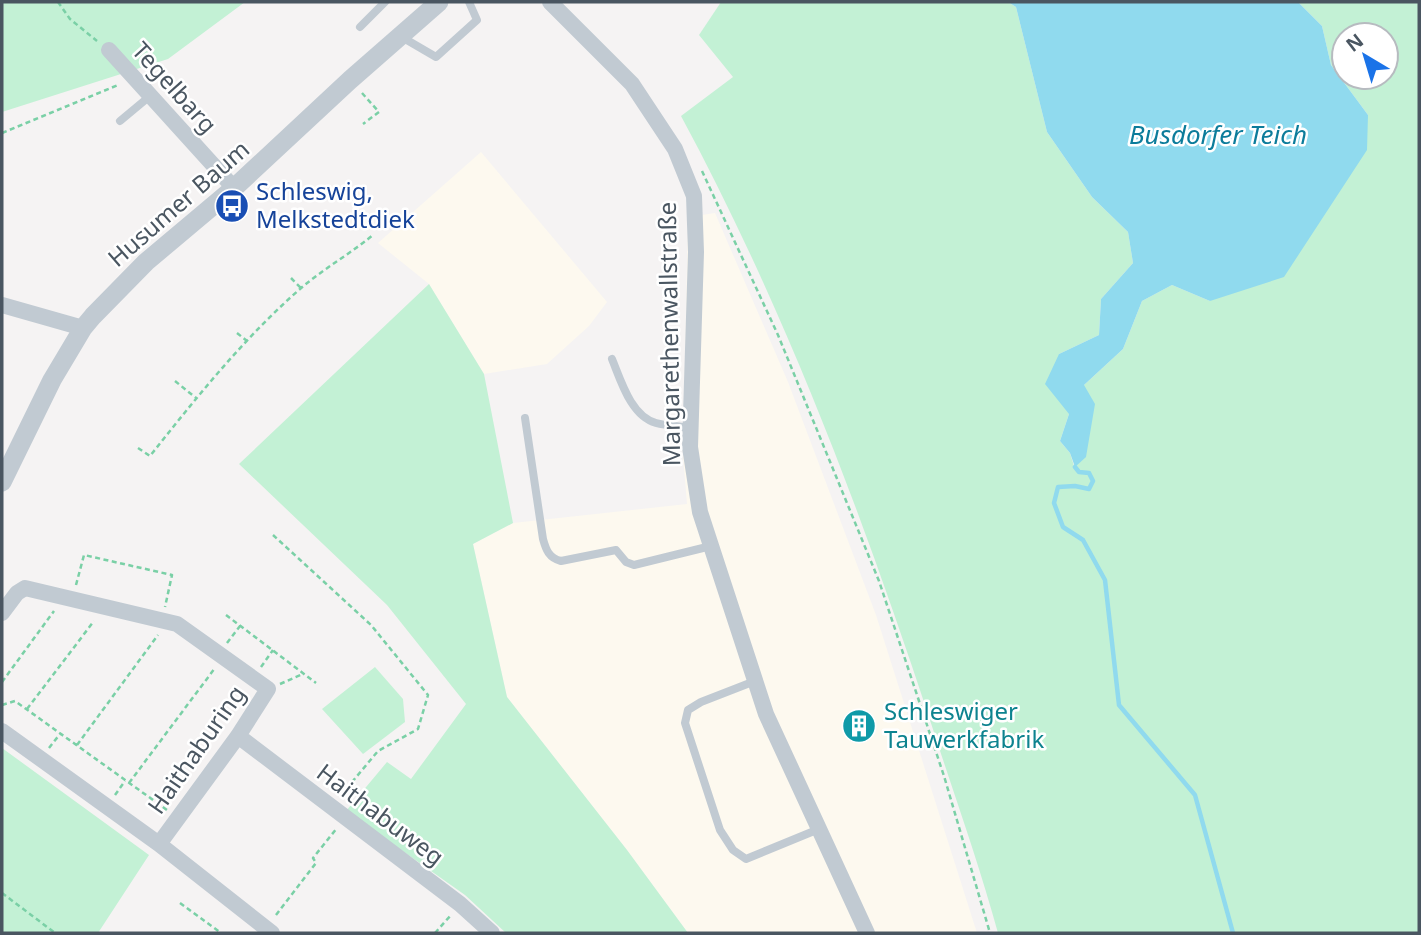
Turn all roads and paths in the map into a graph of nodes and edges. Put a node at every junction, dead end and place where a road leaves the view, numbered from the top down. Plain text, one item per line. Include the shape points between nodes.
1 (58, 2) edge
2 (385, 2) edge
3 (439, 2) edge
4 (469, 2) edge
5 (551, 2) edge
6 (359, 27) dead end
7 (400, 36) junction
8 (108, 50) joint
9 (134, 79) junction
10 (351, 80) junction
11 (150, 96) junction
12 (120, 121) dead end
13 (363, 124) dead end
14 (2, 133) edge
15 (698, 163) dead end
16 (234, 188) junction
17 (373, 234) dead end
18 (291, 278) dead end
19 (301, 288) junction
20 (2, 305) edge
21 (83, 328) junction
22 (237, 332) dead end
23 (247, 341) junction
24 (612, 359) dead end
25 (175, 381) dead end
26 (197, 398) junction
27 (525, 418) dead end
28 (691, 428) junction
29 (138, 448) dead end
30 (2, 482) edge
31 (273, 534) dead end
32 (711, 546) junction
33 (69, 599) junction
34 (104, 607) junction
35 (2, 613) edge
36 (226, 615) dead end
37 (165, 621) junction
38 (240, 625) junction
39 (221, 656) junction
40 (303, 674) junction
41 (755, 681) junction
42 (2, 682) edge
43 (316, 683) dead end
44 (268, 689) junction
45 (2, 705) edge
46 (27, 709) junction
47 (2, 731) edge
48 (60, 733) junction
49 (238, 736) junction
50 (55, 739) dead end
51 (77, 746) junction
52 (127, 782) junction
53 (122, 786) dead end
54 (330, 806) junction
55 (345, 817) junction
56 (178, 818) junction
57 (819, 829) junction
58 (159, 844) junction
59 (2, 893) edge
60 (180, 903) dead end
61 (460, 904) junction
62 (263, 930) edge
63 (55, 933) edge
64 (221, 933) edge
65 (435, 933) edge
66 (492, 933) edge
67 (867, 933) edge
68 (990, 933) edge

1 - 8 path via 82,32
2 - 6 lane
3 - 7 street, Husumer Baum
4 - 7 lane via 477,20 436,57
5 - 28 street, Margarethenwallstraße via 632,85 675,149 694,196
7 - 10 street, Husumer Baum
8 - 9 street, Tegelbarg
9 - 11 street, Tegelbarg
9 - 14 path
10 - 13 path via 379,112
10 - 16 street, Husumer Baum
11 - 12 lane
11 - 16 street, Tegelbarg
15 - 68 path via 778,335 879,581
16 - 21 street, Husumer Baum via 146,262
17 - 19 path
18 - 19 path
19 - 23 path
20 - 21 street
21 - 30 street, Husumer Baum
22 - 23 path
23 - 26 path
24 - 28 lane via 641,415 654,423
25 - 26 path
26 - 29 path via 150,456
27 - 32 lane via 543,539 554,559 616,550 634,565
28 - 32 street, Margarethenwallstraße via 700,512
31 - 54 path via 372,625 428,695 418,729 378,751
32 - 41 street, Margarethenwallstraße
33 - 34 street, Haithaburing
33 - 35 street, Haithaburing via 25,588
33 - 37 path via 84,555 172,575
33 - 42 path
34 - 37 street, Haithaburing
34 - 46 path
36 - 38 path
37 - 39 street, Haithaburing via 177,624
37 - 51 path
38 - 39 path
38 - 40 path
39 - 44 street, Haithaburing
39 - 52 path
40 - 43 path
40 - 44 path
41 - 57 street, Margarethenwallstraße
41 - 57 lane via 688,710 685,723 720,830 733,850 746,859
44 - 49 street, Haithaburing
45 - 46 path via 15,701
46 - 48 path
47 - 58 street
48 - 50 path
48 - 51 path
49 - 54 street, Haithabuweg
49 - 56 street, Haithaburing
51 - 52 path
52 - 53 path
52 - 56 path
54 - 55 street, Haithabuweg
55 - 61 street, Haithabuweg
55 - 62 path via 313,859 316,863
56 - 58 street, Haithaburing
57 - 67 street, Margarethenwallstraße
58 - 62 street
59 - 63 path
60 - 64 path
61 - 65 path
61 - 66 street, Haithabuweg

